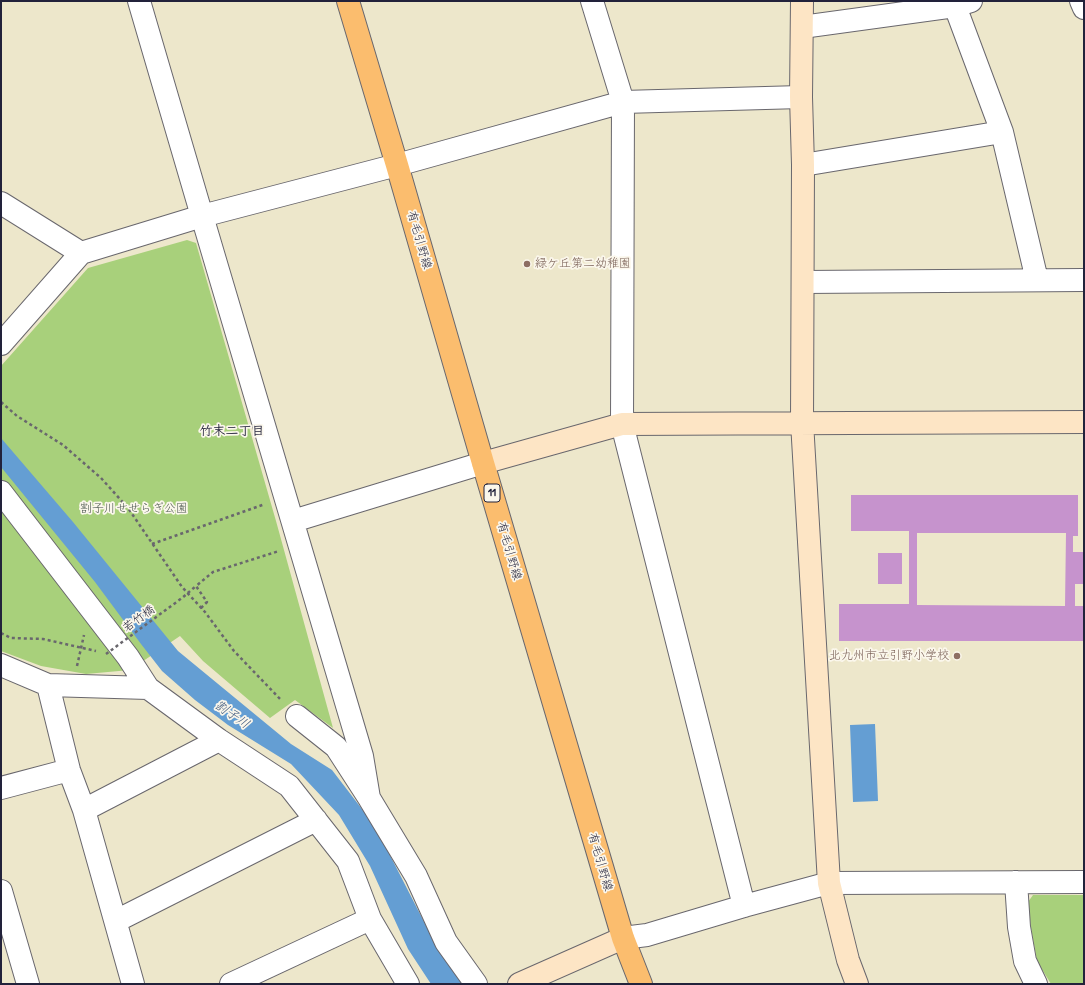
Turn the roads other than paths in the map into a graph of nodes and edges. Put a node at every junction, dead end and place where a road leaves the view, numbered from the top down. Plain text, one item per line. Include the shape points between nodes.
1 (140, 1) edge
2 (348, 1) edge
3 (592, 1) edge
4 (802, 1) edge
5 (1081, 1) edge
6 (963, 3) edge
7 (1084, 8) edge
8 (802, 27) junction
9 (801, 97) junction
10 (623, 102) junction
11 (1002, 132) junction
12 (397, 165) junction
13 (803, 165) junction
14 (1, 203) edge
15 (202, 216) junction
16 (81, 253) junction
17 (1037, 280) junction
18 (1084, 280) edge
19 (803, 282) junction
20 (1, 344) edge
21 (802, 422) junction
22 (1084, 422) edge
23 (622, 424) junction
24 (483, 463) junction
25 (1, 492) edge
26 (293, 521) junction
27 (1, 665) edge
28 (48, 685) junction
29 (148, 688) junction
30 (297, 716) road end
31 (219, 740) junction
32 (69, 770) junction
33 (1, 788) edge
34 (369, 798) junction
35 (84, 810) junction
36 (316, 820) junction
37 (1016, 882) junction
38 (1084, 882) edge
39 (829, 883) junction
40 (1, 891) edge
41 (744, 906) junction
42 (370, 919) junction
43 (116, 921) junction
44 (623, 938) junction
45 (28, 984) edge
46 (133, 984) edge
47 (231, 984) edge
48 (408, 984) edge
49 (476, 984) edge
50 (519, 984) edge
51 (641, 984) edge
52 (857, 984) edge
53 (1036, 984) edge

1 - 15 street
2 - 12 main road, 有毛引野線 / 11
3 - 10 street
4 - 8 street
5 - 7 street
6 - 8 street
6 - 11 street
8 - 9 street
9 - 10 street
9 - 13 street
10 - 12 street
10 - 23 street
11 - 13 street
11 - 17 street
12 - 15 street
12 - 24 main road, 有毛引野線 / 11
13 - 19 street
14 - 16 street
15 - 16 street
15 - 26 street
16 - 20 street
17 - 18 street
17 - 19 street
19 - 21 street
21 - 22 street
21 - 23 street
21 - 39 street
23 - 24 street
23 - 41 street
24 - 26 street
24 - 44 main road, 有毛引野線 / 11
25 - 29 street via 128,657
26 - 34 street via 362,756
27 - 28 street
28 - 29 street
28 - 32 street
29 - 31 street
30 - 34 street via 336,747
31 - 35 street
31 - 36 street via 289,786
32 - 33 street
32 - 35 street
34 - 49 street via 416,876 446,942
35 - 43 street
36 - 42 street via 348,862
36 - 43 street
37 - 38 street
37 - 39 street
37 - 53 street via 1019,927 1026,961
39 - 41 street
39 - 52 street via 848,960
40 - 45 street
41 - 44 street via 646,935
42 - 47 street
42 - 48 street
43 - 46 street
44 - 50 street
44 - 51 main road, 有毛引野線 / 11

